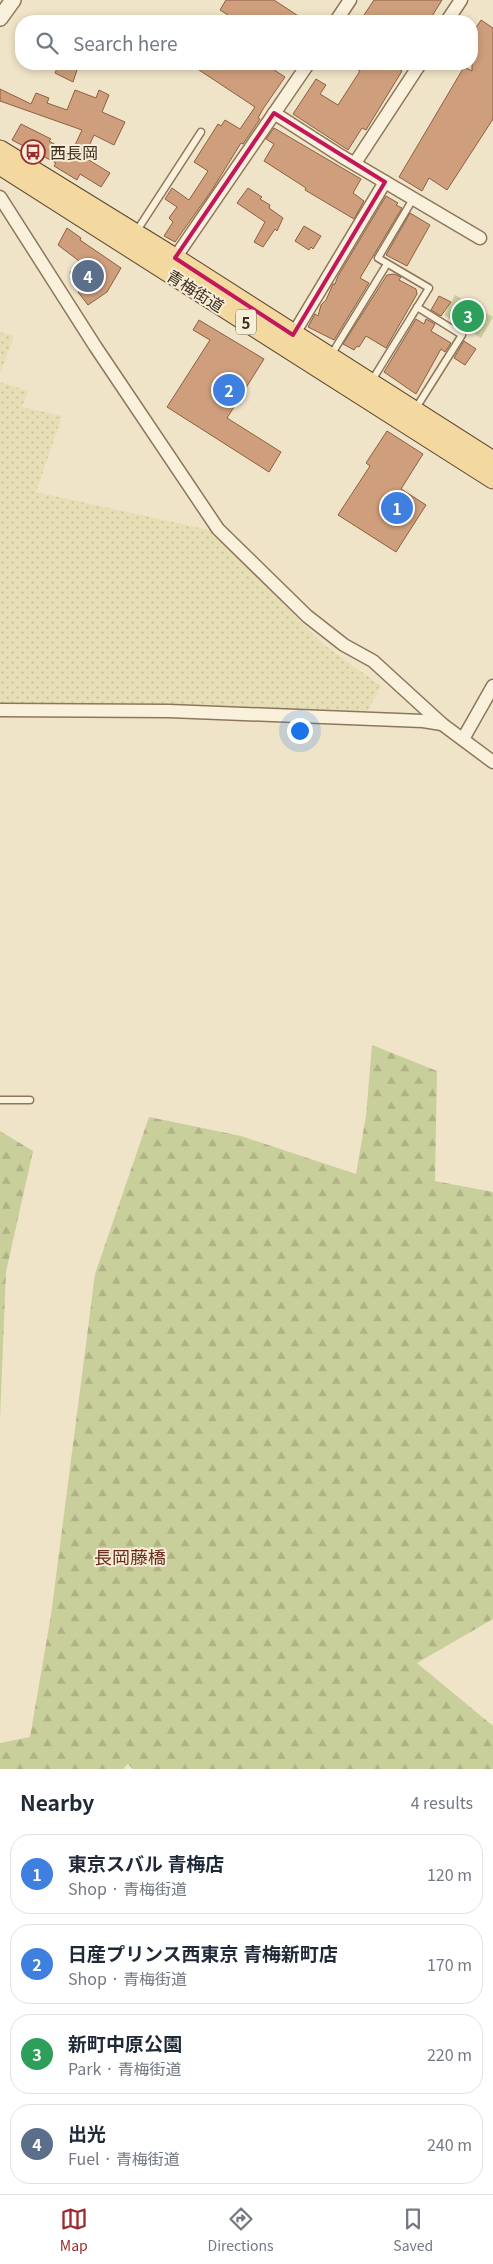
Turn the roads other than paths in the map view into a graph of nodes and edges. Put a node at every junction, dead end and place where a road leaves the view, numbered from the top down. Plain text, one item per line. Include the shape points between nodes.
1 (12, 0) edge
2 (350, 0) edge
3 (461, 0) edge
4 (340, 15) edge
5 (451, 15) edge
6 (0, 18) edge
7 (304, 70) edge
8 (416, 70) edge
9 (274, 113) junction
10 (201, 132) dead end
11 (0, 150) edge
12 (355, 163) junction
13 (0, 165) edge
14 (385, 182) junction
15 (0, 196) edge
16 (413, 199) junction
17 (135, 234) junction
18 (480, 238) dead end
19 (175, 258) junction
20 (387, 264) junction
21 (417, 308) junction
22 (293, 335) junction
23 (330, 358) junction
24 (370, 383) junction
25 (414, 411) junction
26 (493, 461) edge
27 (493, 479) edge
28 (493, 686) edge
29 (0, 710) edge
30 (442, 724) junction
31 (463, 740) junction
32 (493, 762) edge
33 (0, 1100) edge
34 (30, 1100) dead end

1 - 6 street
2 - 4 street
3 - 5 street
7 - 9 street
8 - 12 street
9 - 12 street
9 - 19 street
10 - 17 lane
11 - 17 main road, 青梅街道 / 5
12 - 14 street
13 - 27 main road, 青梅街道 / 5
14 - 16 street
14 - 22 street
15 - 30 street via 218,529 307,616 344,645 373,661
16 - 18 street
16 - 20 lane via 378,258
17 - 19 main road, 青梅街道 / 5
19 - 22 main road, 青梅街道 / 5
20 - 21 lane via 429,288
20 - 23 lane
21 - 24 lane
21 - 25 lane via 462,335
22 - 23 main road, 青梅街道 / 5
23 - 24 main road, 青梅街道 / 5
24 - 25 main road, 青梅街道 / 5
25 - 26 main road, 青梅街道 / 5
28 - 31 street
29 - 30 street via 169,711
30 - 31 street
31 - 32 street
33 - 34 lane

